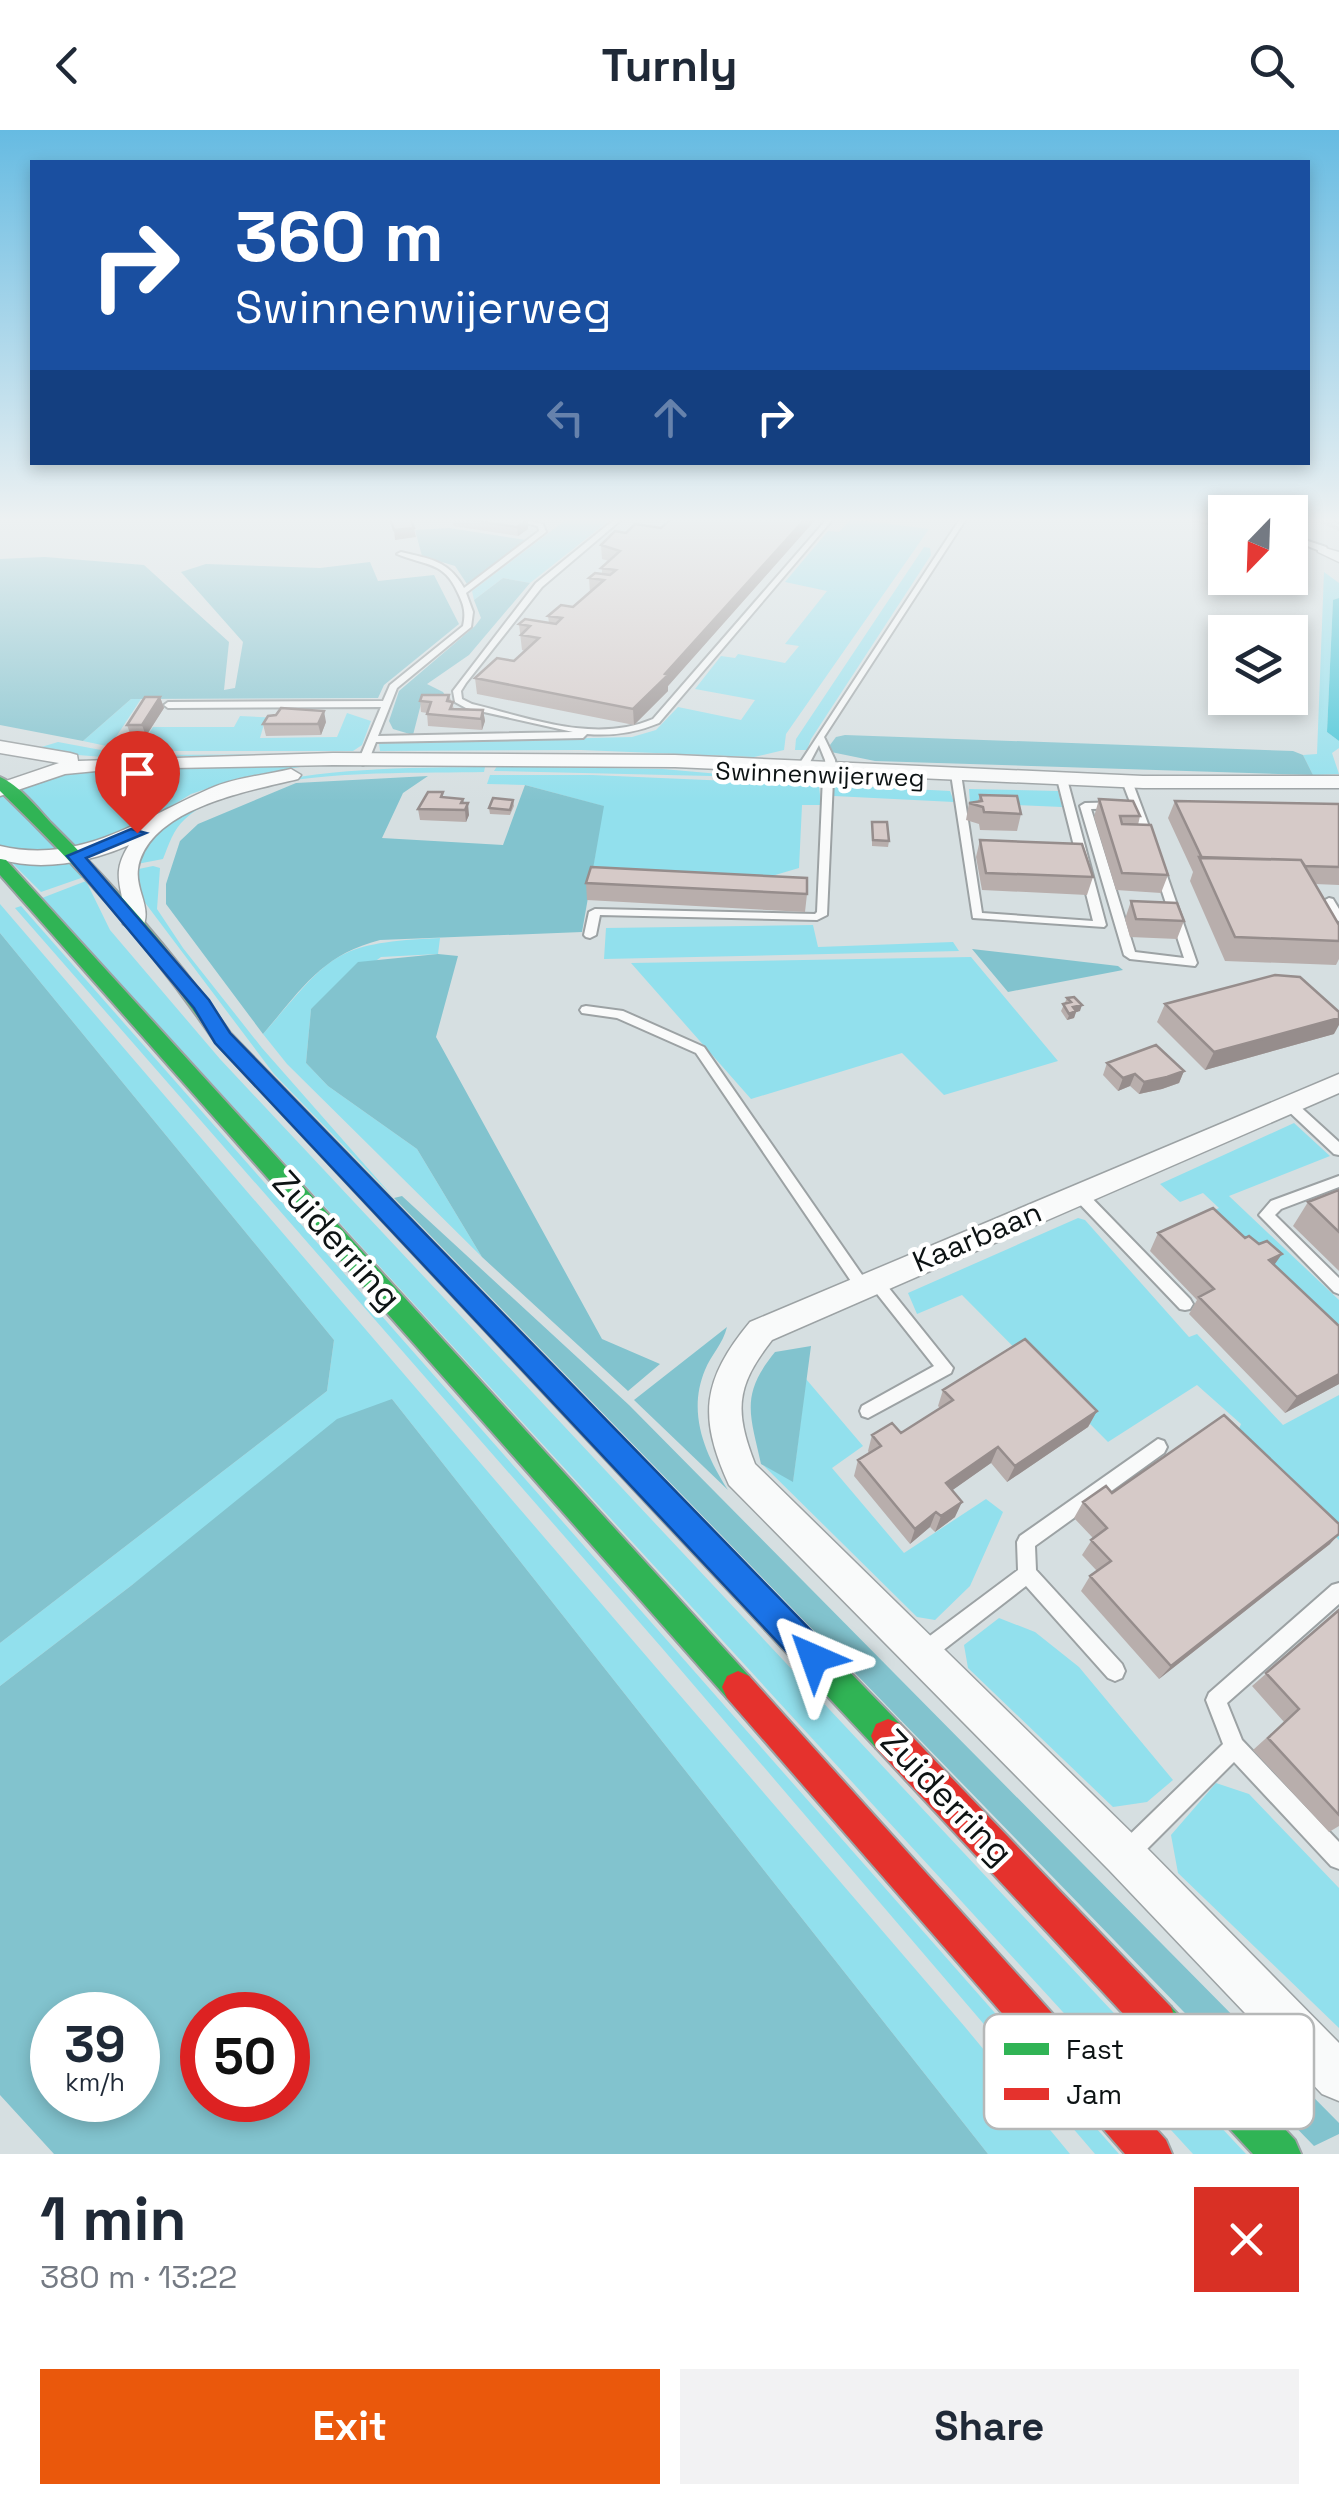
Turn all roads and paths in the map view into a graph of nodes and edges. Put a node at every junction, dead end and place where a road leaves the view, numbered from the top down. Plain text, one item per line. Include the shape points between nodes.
1 (470, 613) edge
2 (516, 613) edge
3 (748, 613) edge
4 (902, 613) edge
5 (385, 704) junction
6 (168, 705) dead end
7 (598, 733) junction
8 (374, 739) junction
9 (821, 739) junction
10 (0, 748) edge
11 (363, 762) junction
12 (116, 763) junction
13 (803, 771) junction
14 (830, 774) junction
15 (956, 776) junction
16 (1062, 779) junction
17 (1135, 782) junction
18 (1339, 782) edge
19 (2, 786) edge
20 (1339, 794) edge
21 (1136, 805) junction
22 (156, 824) junction
23 (0, 852) edge
24 (75, 856) junction
25 (0, 864) edge
26 (805, 887) edge
27 (824, 888) junction
28 (1329, 901) edge
29 (1339, 918) edge
30 (134, 924) junction
31 (590, 935) dead end
32 (586, 1010) dead end
33 (1339, 1083) edge
34 (1290, 1104) junction
35 (1339, 1150) edge
36 (1339, 1181) edge
37 (1078, 1194) junction
38 (869, 1283) junction
39 (1339, 1288) edge
40 (1186, 1304) dead end
41 (868, 1412) dead end
42 (1158, 1448) dead end
43 (1027, 1574) junction
44 (1339, 1592) edge
45 (922, 1654) junction
46 (1115, 1672) dead end
47 (1234, 1748) junction
48 (1124, 1855) junction
49 (1339, 1858) edge
50 (1030, 2014) edge
51 (1151, 2014) edge
52 (1279, 2014) edge
53 (1314, 2050) edge
54 (1339, 2076) edge
55 (1130, 2129) edge
56 (1258, 2129) edge
57 (1152, 2154) edge
58 (1281, 2154) edge

1 - 5 lane via 468,627 393,686
2 - 7 lane via 456,691 458,700
3 - 7 lane via 656,721 641,731
4 - 9 lane
5 - 6 lane
5 - 8 lane
7 - 8 lane
8 - 11 lane
9 - 13 lane
9 - 14 lane
10 - 12 street, Swinnenwijerweg
11 - 12 street, Swinnenwijerweg
11 - 13 street, Swinnenwijerweg
11 - 22 street, Swinnenwijerweg via 220,790
12 - 19 street, Swinnenwijerweg via 62,768
13 - 14 street, Swinnenwijerweg
14 - 15 street, Swinnenwijerweg
14 - 27 lane
15 - 16 street, Swinnenwijerweg
15 - 16 lane via 977,916 1100,925
16 - 17 street, Swinnenwijerweg
17 - 18 street, Swinnenwijerweg
17 - 20 street, Swinnenwijerweg
17 - 21 lane
19 - 24 main road, Zuiderring
21 - 21 lane via 1192,957 1191,963 1130,955 1085,806
22 - 24 street, Swinnenwijerweg
22 - 30 street, Swinnenwijerweg via 138,845 127,875 138,909
23 - 24 street, Swinnenwijerweg
24 - 30 main road, Zuiderring
25 - 50 main road, Zuiderring
26 - 27 lane
27 - 31 lane via 817,918 595,912
28 - 29 lane
30 - 51 main road, Zuiderring via 223,1038
32 - 38 lane via 619,1014 700,1050
33 - 34 street, Kaarbaan
34 - 35 lane
34 - 37 street, Kaarbaan
36 - 39 lane via 1266,1215
37 - 38 street, Kaarbaan
37 - 40 lane
38 - 41 lane via 945,1368
38 - 45 street, Kaarbaan via 760,1331 736,1360 722,1397 723,1427 741,1474
42 - 43 lane via 1026,1542
43 - 45 lane
43 - 46 lane
44 - 47 lane via 1216,1700
45 - 48 street
47 - 48 lane
47 - 49 lane
48 - 52 street
53 - 54 street
55 - 57 main road, Zuiderring
56 - 58 main road, Zuiderring

